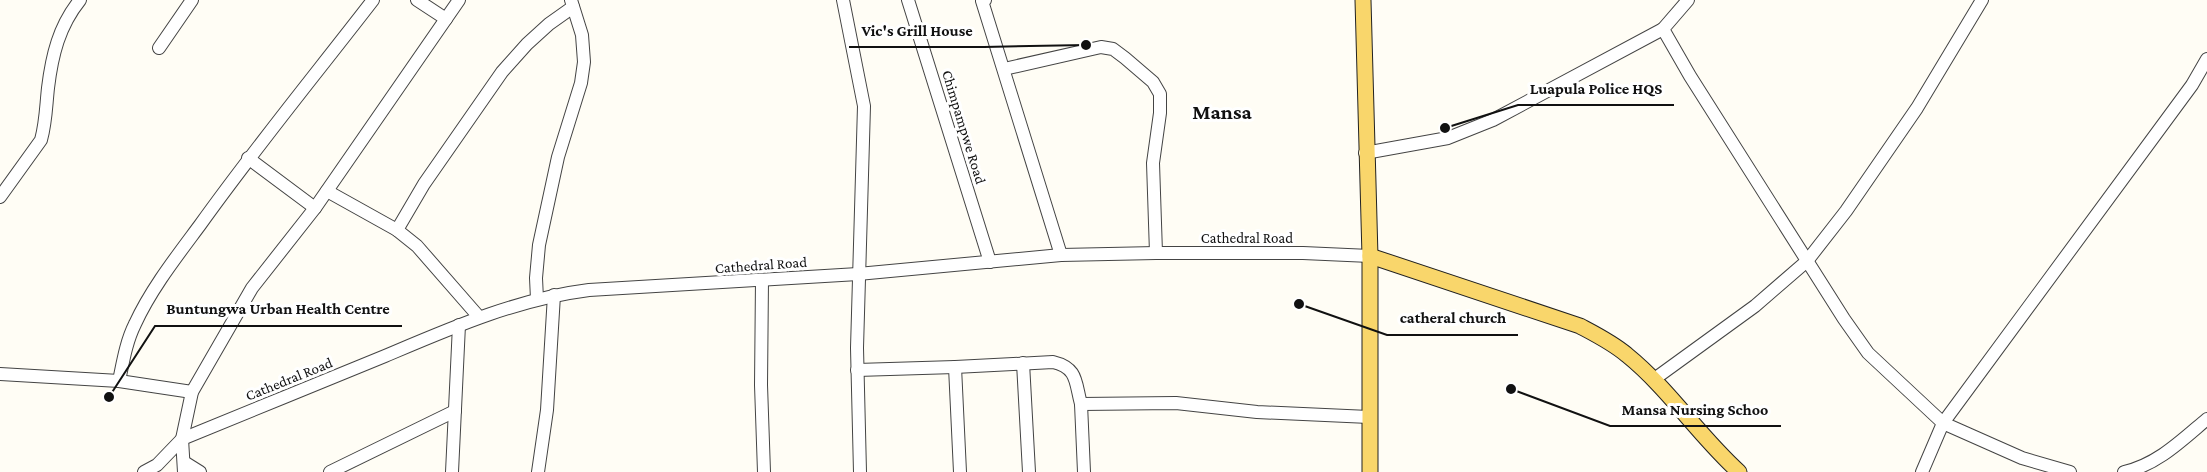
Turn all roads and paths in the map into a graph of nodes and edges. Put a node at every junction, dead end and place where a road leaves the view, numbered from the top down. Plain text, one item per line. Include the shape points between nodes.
1 (80, 0) edge
2 (192, 0) edge
3 (373, 0) edge
4 (417, 0) edge
5 (459, 0) edge
6 (843, 0) edge
7 (908, 0) edge
8 (983, 0) edge
9 (1363, 0) edge
10 (1688, 0) edge
11 (1982, 0) edge
12 (572, 4) edge
13 (446, 19) junction
14 (1663, 29) junction
15 (159, 48) dead end
16 (2207, 59) edge
17 (1004, 69) junction
18 (1365, 153) junction
19 (248, 158) junction
20 (327, 191) junction
21 (0, 197) edge
22 (315, 208) junction
23 (397, 230) junction
24 (1156, 253) junction
25 (1061, 255) junction
26 (1370, 256) junction
27 (1807, 261) junction
28 (990, 262) junction
29 (858, 274) junction
30 (762, 280) junction
31 (554, 295) junction
32 (537, 299) junction
33 (479, 318) junction
34 (459, 325) junction
35 (1023, 363) junction
36 (955, 367) junction
37 (857, 370) junction
38 (0, 374) edge
39 (1653, 380) junction
40 (119, 381) junction
41 (192, 392) junction
42 (1081, 404) junction
43 (455, 411) junction
44 (1369, 417) junction
45 (2207, 419) edge
46 (1943, 423) junction
47 (182, 439) junction
48 (184, 467) edge
49 (144, 472) edge
50 (200, 472) edge
51 (330, 472) edge
52 (452, 472) edge
53 (538, 472) edge
54 (764, 472) edge
55 (860, 472) edge
56 (960, 472) edge
57 (1029, 472) edge
58 (1084, 472) edge
59 (1370, 472) edge
60 (1739, 472) edge
61 (1922, 472) edge
62 (2070, 472) edge
63 (2124, 472) edge

1 - 21 street via 56,41 40,140
2 - 15 street
3 - 19 street
4 - 13 street
5 - 13 street
6 - 29 street via 864,106
7 - 28 street, Chimpampwe Road
8 - 17 street
9 - 18 main road
10 - 14 street
11 - 27 street via 1917,108
12 - 23 street via 502,72
12 - 32 street via 585,62 558,157 539,245
13 - 20 street
14 - 18 street via 1493,120 1448,138
14 - 27 street
16 - 46 street via 2192,85
17 - 24 street via 1101,46 1113,49 1153,82 1160,94 1153,163
17 - 25 street
18 - 26 main road
19 - 22 street
19 - 40 street via 144,307 126,344
20 - 22 street
20 - 23 street
22 - 41 street via 252,288
23 - 33 street via 425,254
24 - 25 street, Cathedral Road
24 - 26 street, Cathedral Road
25 - 28 street, Cathedral Road
26 - 39 main road via 1580,326 1628,356
26 - 44 main road
27 - 39 street via 1755,306
27 - 46 street via 1868,353
28 - 29 street, Cathedral Road
29 - 30 street, Cathedral Road
29 - 37 street
30 - 31 street, Cathedral Road
30 - 54 street
31 - 32 street, Cathedral Road
31 - 53 street via 547,410
32 - 33 street, Cathedral Road
33 - 34 street, Cathedral Road
34 - 43 street
34 - 47 street, Cathedral Road
35 - 36 street
35 - 42 street via 1053,362 1069,367
35 - 57 street
36 - 37 street
36 - 56 street
37 - 55 street
38 - 40 street
39 - 60 main road
40 - 41 street
41 - 47 street
42 - 44 street via 1176,403 1257,412
42 - 58 street
43 - 51 street
43 - 52 street
44 - 59 main road
45 - 63 street via 2166,453
46 - 61 street
46 - 62 street via 2022,458
47 - 48 street
47 - 49 street via 157,465
48 - 50 street

